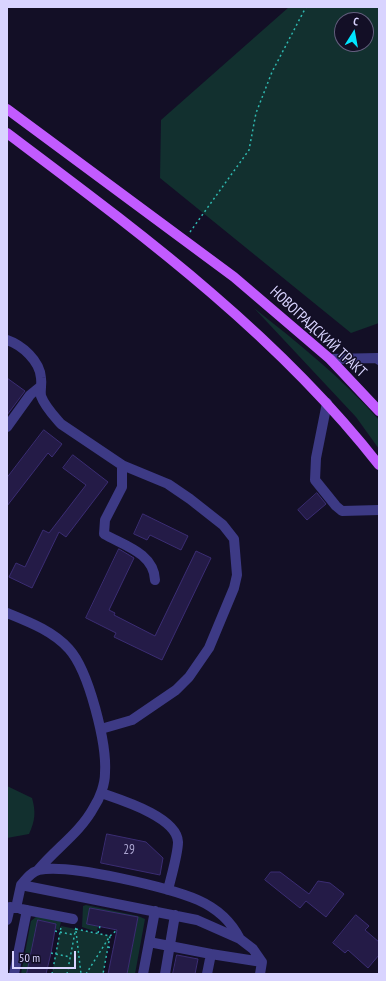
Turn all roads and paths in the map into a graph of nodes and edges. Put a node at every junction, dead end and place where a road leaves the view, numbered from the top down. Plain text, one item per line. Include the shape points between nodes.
1 (306, 7) edge
2 (7, 109) edge
3 (7, 133) edge
4 (184, 240) junction
5 (7, 340) edge
6 (330, 359) junction
7 (378, 359) edge
8 (41, 386) junction
9 (327, 403) junction
10 (379, 411) edge
11 (7, 427) edge
12 (122, 465) junction
13 (379, 465) edge
14 (379, 510) edge
15 (155, 580) dead end
16 (7, 613) edge
17 (100, 729) junction
18 (101, 793) junction
19 (38, 870) junction
20 (21, 885) junction
21 (168, 890) junction
22 (11, 907) edge
23 (27, 910) junction
24 (155, 912) junction
25 (175, 915) junction
26 (7, 920) edge
27 (75, 924) junction
28 (61, 926) dead end
29 (100, 926) dead end
30 (116, 930) dead end
31 (55, 931) dead end
32 (60, 932) junction
33 (98, 934) junction
34 (74, 935) junction
35 (110, 936) junction
36 (240, 939) junction
37 (149, 942) junction
38 (170, 946) junction
39 (108, 947) junction
40 (113, 948) dead end
41 (51, 953) dead end
42 (56, 954) junction
43 (210, 954) junction
44 (70, 957) junction
45 (262, 962) junction
46 (14, 974) edge
47 (52, 974) edge
48 (67, 974) edge
49 (81, 974) edge
50 (86, 974) edge
51 (103, 974) edge
52 (143, 974) edge
53 (165, 974) edge
54 (207, 974) edge
55 (260, 974) edge

1 - 4 path via 256,113 249,150
2 - 4 main road, НОВОГРАДСКИЙ ТРАКТ
3 - 9 main road via 158,248 244,320
4 - 6 main road, НОВОГРАДСКИЙ ТРАКТ via 234,277
5 - 8 lane via 20,347 38,366
6 - 7 lane
6 - 10 main road, НОВОГРАДСКИЙ ТРАКТ
8 - 11 lane via 30,395
8 - 12 lane via 43,402 61,424
9 - 13 main road
9 - 14 lane via 316,458 315,480 342,511
12 - 15 lane via 122,487 105,520 104,534 137,550 155,573
12 - 17 lane via 168,484 223,525 234,539 237,575 209,648 189,677 176,690 132,720
16 - 17 lane via 38,626 70,650 84,677
17 - 18 lane via 106,762
18 - 19 lane via 73,836 49,856
18 - 21 lane via 132,803 172,827 178,841
19 - 20 lane via 27,877
19 - 21 lane via 51,868 85,872
20 - 22 lane
20 - 24 lane
21 - 36 lane via 199,901 222,916 234,928
22 - 23 lane
22 - 26 lane
23 - 27 lane
23 - 46 lane
24 - 25 lane
24 - 37 lane
25 - 36 lane via 197,920
25 - 38 lane
27 - 33 path
27 - 34 path
27 - 49 path
28 - 32 path
29 - 33 path
30 - 35 path
31 - 32 path
32 - 34 path
32 - 42 path
33 - 35 path
34 - 44 path
35 - 39 path
35 - 50 path
36 - 45 lane via 253,949
37 - 38 lane
37 - 52 lane
38 - 43 lane
38 - 53 lane
39 - 40 path
39 - 51 path
41 - 42 path
42 - 44 path
42 - 47 path
43 - 45 lane
43 - 54 lane
44 - 48 path
45 - 55 lane

